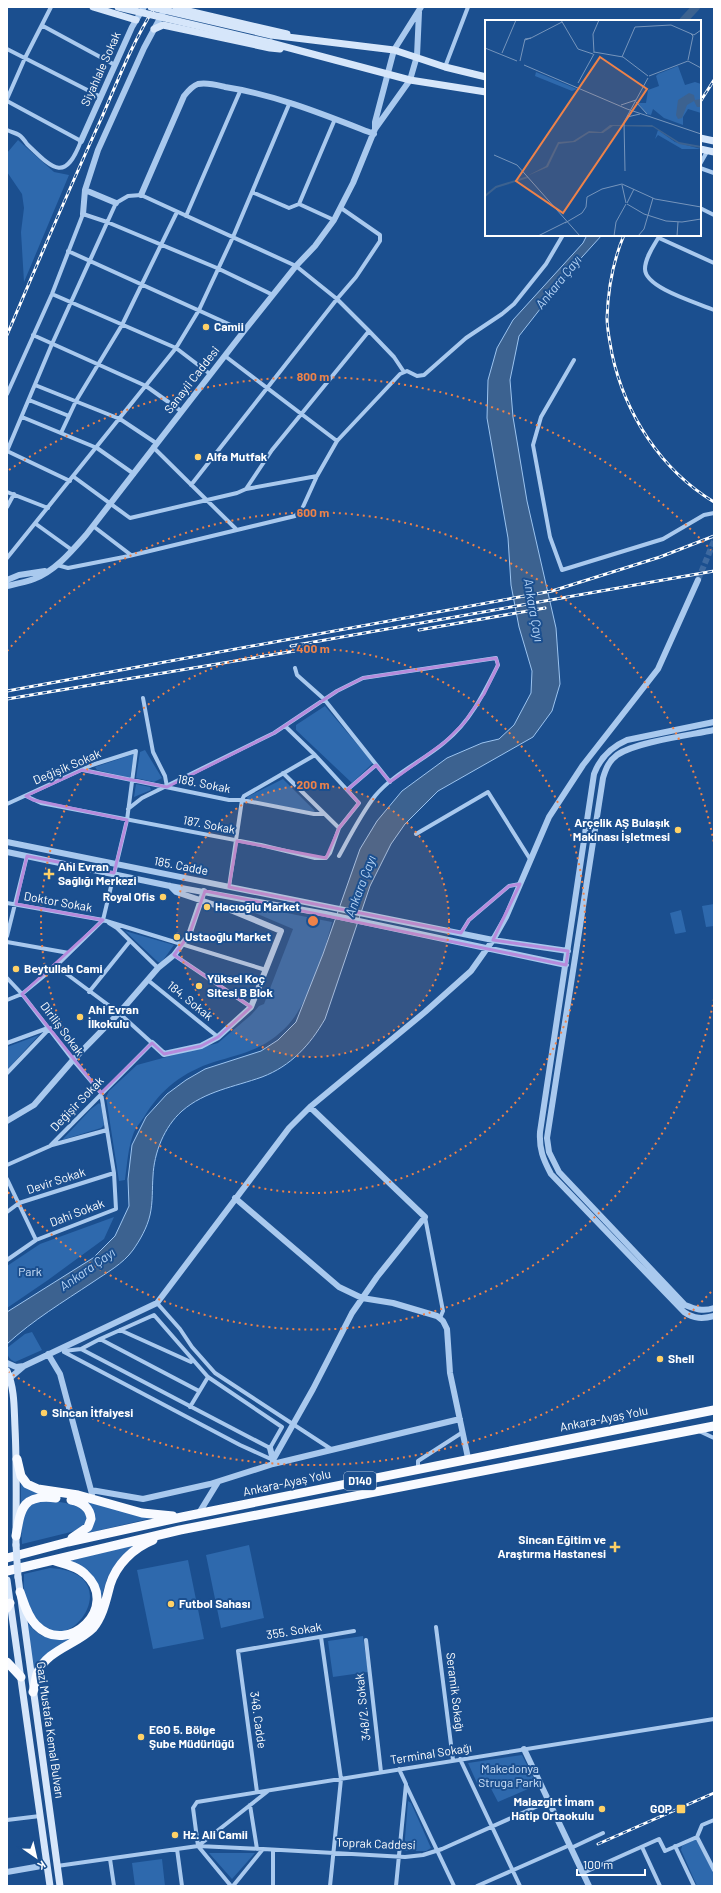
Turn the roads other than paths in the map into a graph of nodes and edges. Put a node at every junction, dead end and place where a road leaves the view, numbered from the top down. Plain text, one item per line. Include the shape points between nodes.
1 (51, 7) edge
2 (93, 7) edge
3 (128, 7) edge
4 (144, 7) edge
5 (151, 7) edge
6 (166, 7) edge
7 (176, 7) edge
8 (468, 7) edge
9 (420, 9) edge
10 (184, 10) junction
11 (117, 11) edge
12 (136, 20) junction
13 (43, 26) junction
14 (154, 29) junction
15 (186, 30) junction
16 (300, 39) junction
17 (7, 49) edge
18 (299, 50) junction
19 (394, 50) junction
20 (417, 56) junction
21 (25, 58) junction
22 (115, 64) junction
23 (445, 67) junction
24 (387, 74) junction
25 (485, 77) edge
26 (410, 80) junction
27 (241, 89) junction
28 (485, 92) edge
29 (101, 97) junction
30 (7, 100) edge
31 (290, 102) junction
32 (335, 119) junction
33 (7, 130) edge
34 (374, 131) junction
35 (701, 138) edge
36 (81, 140) junction
37 (714, 141) edge
38 (701, 149) edge
39 (711, 151) edge
40 (701, 163) edge
41 (701, 168) edge
42 (714, 173) edge
43 (85, 190) junction
44 (252, 192) junction
45 (141, 195) junction
46 (116, 203) junction
47 (300, 204) junction
48 (342, 208) junction
49 (701, 208) edge
50 (177, 212) junction
51 (83, 214) junction
52 (714, 215) edge
53 (186, 216) junction
54 (334, 220) junction
55 (107, 222) junction
56 (233, 236) junction
57 (562, 236) edge
58 (659, 236) edge
59 (160, 245) junction
60 (68, 251) junction
61 (89, 261) junction
62 (714, 263) edge
63 (296, 266) junction
64 (217, 268) junction
65 (141, 284) junction
66 (52, 294) junction
67 (274, 295) junction
68 (337, 299) junction
69 (72, 303) junction
70 (199, 310) junction
71 (714, 310) edge
72 (122, 325) junction
73 (244, 331) junction
74 (369, 331) junction
75 (33, 335) junction
76 (52, 344) junction
77 (176, 348) junction
78 (225, 356) junction
79 (574, 360) dead end
80 (99, 365) junction
81 (404, 372) junction
82 (210, 374) junction
83 (35, 385) junction
84 (146, 386) junction
85 (268, 388) junction
86 (7, 394) edge
87 (29, 400) junction
88 (76, 402) junction
89 (181, 412) junction
90 (301, 415) junction
91 (69, 416) junction
92 (22, 417) junction
93 (120, 419) junction
94 (61, 433) junction
95 (337, 442) junction
96 (155, 445) junction
97 (97, 448) junction
98 (7, 451) edge
99 (134, 474) junction
100 (317, 476) junction
101 (74, 477) junction
102 (70, 481) junction
103 (191, 485) junction
104 (246, 489) junction
105 (7, 492) edge
106 (14, 494) junction
107 (205, 499) junction
108 (109, 504) junction
109 (7, 508) edge
110 (48, 508) junction
111 (714, 513) edge
112 (36, 524) junction
113 (93, 526) junction
114 (236, 530) junction
115 (72, 550) junction
116 (131, 555) junction
117 (7, 558) edge
118 (57, 565) junction
119 (47, 571) junction
120 (7, 580) edge
121 (698, 580) tunnel mouth
122 (7, 586) edge
123 (295, 668) dead end
124 (143, 698) dead end
125 (324, 699) junction
126 (714, 722) edge
127 (285, 726) junction
128 (714, 730) edge
129 (315, 755) junction
130 (376, 765) junction
131 (82, 770) junction
132 (283, 773) junction
133 (133, 781) junction
134 (390, 782) junction
135 (167, 787) junction
136 (347, 790) junction
137 (26, 796) junction
138 (242, 800) junction
139 (7, 804) edge
140 (128, 809) junction
141 (324, 814) junction
142 (127, 820) junction
143 (340, 828) junction
144 (416, 834) dead end
145 (237, 841) junction
146 (7, 842) edge
147 (7, 852) edge
148 (28, 856) junction
149 (339, 856) dead end
150 (530, 859) junction
151 (116, 864) junction
152 (114, 873) junction
153 (520, 884) junction
154 (170, 886) junction
155 (229, 886) junction
156 (204, 891) junction
157 (202, 899) junction
158 (7, 903) edge
159 (16, 904) junction
160 (327, 911) junction
161 (103, 920) junction
162 (461, 933) junction
163 (7, 936) edge
164 (493, 940) junction
165 (130, 941) junction
166 (7, 942) edge
167 (184, 944) junction
168 (487, 948) junction
169 (568, 951) junction
170 (69, 953) junction
171 (174, 955) junction
172 (566, 965) junction
173 (56, 966) junction
174 (158, 968) junction
175 (266, 970) junction
176 (7, 978) edge
177 (149, 981) junction
178 (89, 992) junction
179 (22, 994) junction
180 (7, 1000) edge
181 (250, 1007) junction
182 (119, 1013) junction
183 (50, 1028) junction
184 (218, 1037) junction
185 (7, 1043) edge
186 (152, 1043) junction
187 (73, 1060) junction
188 (7, 1073) edge
189 (101, 1093) junction
190 (310, 1107) junction
191 (7, 1120) edge
192 (108, 1130) junction
193 (50, 1146) junction
194 (7, 1165) edge
195 (114, 1173) junction
196 (7, 1180) edge
197 (235, 1198) junction
198 (19, 1203) junction
199 (7, 1212) edge
200 (425, 1217) junction
201 (36, 1240) junction
202 (7, 1260) edge
203 (362, 1298) junction
204 (157, 1303) junction
205 (714, 1308) edge
206 (714, 1316) edge
207 (440, 1318) junction
208 (120, 1330) junction
209 (100, 1339) junction
210 (81, 1349) junction
211 (61, 1350) junction
212 (48, 1354) junction
213 (7, 1363) edge
214 (194, 1363) junction
215 (24, 1366) junction
216 (7, 1371) edge
217 (208, 1377) junction
218 (10, 1378) junction
219 (199, 1391) junction
220 (190, 1407) junction
221 (714, 1410) edge
222 (460, 1419) junction
223 (292, 1424) junction
224 (714, 1426) edge
225 (695, 1429) junction
226 (463, 1432) junction
227 (714, 1438) edge
228 (270, 1448) junction
229 (331, 1449) junction
230 (468, 1458) junction
231 (17, 1459) junction
232 (273, 1462) junction
233 (418, 1469) junction
234 (218, 1482) junction
235 (92, 1495) junction
236 (199, 1514) junction
237 (182, 1517) junction
238 (180, 1530) junction
239 (16, 1540) junction
240 (52, 1546) junction
241 (7, 1558) edge
242 (53, 1561) junction
243 (7, 1571) edge
244 (7, 1580) edge
245 (20, 1592) junction
246 (9, 1606) edge
247 (436, 1627) dead end
248 (354, 1631) dead end
249 (321, 1637) junction
250 (366, 1640) dead end
251 (238, 1651) joint
252 (7, 1662) edge
253 (21, 1677) junction
254 (33, 1692) junction
255 (714, 1719) edge
256 (524, 1749) junction
257 (460, 1759) junction
258 (453, 1760) junction
259 (399, 1769) junction
260 (381, 1772) junction
261 (341, 1779) junction
262 (406, 1784) junction
263 (268, 1790) junction
264 (257, 1792) junction
265 (549, 1801) junction
266 (250, 1805) junction
267 (40, 1816) junction
268 (7, 1820) edge
269 (714, 1820) edge
270 (492, 1827) junction
271 (603, 1833) dead end
272 (697, 1837) junction
273 (198, 1846) junction
274 (676, 1846) junction
275 (571, 1847) junction
276 (642, 1847) junction
277 (177, 1849) junction
278 (258, 1849) junction
279 (263, 1849) junction
280 (273, 1850) junction
281 (437, 1852) junction
282 (334, 1853) junction
283 (398, 1856) junction
284 (110, 1859) junction
285 (47, 1865) junction
286 (57, 1866) junction
287 (512, 1870) junction
288 (714, 1870) edge
289 (7, 1872) edge
290 (583, 1873) junction
291 (692, 1885) edge
292 (50, 1886) edge
293 (60, 1886) edge
294 (114, 1886) edge
295 (182, 1886) edge
296 (232, 1886) edge
297 (273, 1886) edge
298 (330, 1886) edge
299 (396, 1886) edge
300 (454, 1886) edge
301 (477, 1886) edge
302 (520, 1886) edge
303 (589, 1886) edge
304 (660, 1886) edge

1 - 13 street
2 - 11 main road
3 - 11 main road via 126,13
4 - 12 street, Siyahlale Sokak
5 - 16 main road, bridge via 271,35
6 - 14 street
7 - 10 main road
8 - 23 street
9 - 19 street
9 - 20 street
10 - 15 main road via 175,10 173,17 175,22
10 - 16 main road via 283,32
11 - 12 main road
11 - 18 main road, bridge
12 - 22 street, Siyahlale Sokak
13 - 21 street
13 - 22 street
14 - 15 main road via 163,25
14 - 43 street via 98,150
15 - 18 main road via 270,48
16 - 19 main road
17 - 21 street
18 - 24 main road
19 - 20 main road
19 - 24 street, Sanayii Caddesi
20 - 23 main road
20 - 26 street, Sanayii Caddesi
21 - 29 street
21 - 30 street
22 - 29 street, Siyahlale Sokak
23 - 25 main road
24 - 26 main road
24 - 34 street, Sanayii Caddesi
26 - 28 main road
26 - 34 street, Sanayii Caddesi
27 - 31 street
27 - 45 street via 205,84 193,86 187,91
27 - 53 street
29 - 36 street, Siyahlale Sokak
30 - 36 street
31 - 32 street
31 - 44 street
32 - 34 street
32 - 47 street
33 - 36 street via 18,134 46,162 58,168 65,167 70,162
34 - 48 street, Sanayii Caddesi
35 - 37 main road
38 - 39 main road
39 - 40 street
41 - 42 street
43 - 46 street
43 - 51 street
44 - 47 street via 289,208
44 - 56 street
45 - 46 street via 128,196
45 - 50 street
46 - 55 street
47 - 54 street
48 - 54 street, Sanayii Caddesi
48 - 68 street via 380,235 380,241 356,277
49 - 52 street
50 - 53 street
50 - 59 street
51 - 55 street
51 - 60 street
53 - 56 street
54 - 63 street, Sanayii Caddesi
55 - 59 street
55 - 61 street
56 - 63 street
56 - 64 street
57 - 81 street via 546,264 509,309 466,338 424,375 417,376
58 - 62 street
58 - 71 street via 645,267 646,273 659,288
59 - 64 street
59 - 65 street
60 - 61 street
60 - 66 street
61 - 65 street
61 - 69 street
63 - 67 street, Sanayii Caddesi
63 - 68 street
64 - 67 street
64 - 70 street
65 - 70 street
65 - 72 street
66 - 69 street
66 - 75 street
67 - 73 street, Sanayii Caddesi
68 - 74 street
68 - 85 street
69 - 72 street
69 - 76 street
70 - 73 street
70 - 77 street
72 - 77 street
72 - 80 street
73 - 78 street, Sanayii Caddesi
74 - 81 street via 394,357
74 - 90 street
75 - 76 street
75 - 86 street
76 - 80 street
76 - 83 street
77 - 82 street
77 - 84 street
78 - 82 street, Sanayii Caddesi
78 - 85 street
79 - 111 street via 541,417 532,445 550,537 562,570 663,539 704,515
80 - 84 street
80 - 88 street
81 - 95 street
82 - 89 street, Sanayii Caddesi
83 - 87 street
83 - 88 street
84 - 89 street
84 - 93 street
85 - 90 street
85 - 103 street
87 - 91 street
87 - 92 street
88 - 91 street
88 - 93 street
89 - 96 street, Sanayii Caddesi
90 - 95 street
90 - 104 street via 272,450
91 - 94 street
92 - 94 street
92 - 98 street
93 - 96 street
93 - 97 street
94 - 97 street
95 - 100 street
96 - 99 street, Sanayii Caddesi
96 - 103 street
97 - 99 street
97 - 101 street
98 - 102 street
99 - 108 street, Sanayii Caddesi
100 - 104 street
100 - 114 street via 309,497 295,516
101 - 102 street
101 - 108 street
102 - 110 street
103 - 107 street
104 - 107 street
105 - 106 street
106 - 109 street
106 - 110 street
107 - 108 street via 130,518
107 - 114 street
108 - 113 street, Sanayii Caddesi
110 - 112 street
112 - 115 street
112 - 117 street
113 - 115 street, Sanayii Caddesi
113 - 116 street
114 - 116 street
115 - 118 street, Sanayii Caddesi
116 - 118 street via 68,568
118 - 119 street, Sanayii Caddesi
119 - 120 street, Sanayii Caddesi
119 - 122 street, Sanayii Caddesi via 35,579
121 - 150 street via 658,669 583,765 548,817
123 - 125 street via 297,675
124 - 135 street via 153,752
125 - 127 street
125 - 130 street
125 - 134 street via 363,678 496,658 498,665 484,694 464,723 445,742
126 - 169 street via 627,740 616,745 599,762 590,788
127 - 129 street
127 - 135 street
128 - 205 street via 633,747 618,754 608,764 603,778 547,1138 549,1152 559,1172 685,1305 695,1309
129 - 132 street
129 - 136 street
130 - 134 street
130 - 136 street
131 - 133 street, 188. Sokak
131 - 133 street, Değişik Sokak via 136,751
131 - 137 street, Değişik Sokak
132 - 138 street via 244,796
132 - 141 street
133 - 135 street, 188. Sokak
133 - 140 street
134 - 149 street via 376,795
135 - 138 street, 188. Sokak via 229,800
135 - 140 street via 142,798
136 - 143 street, 187. Sokak via 359,803
137 - 139 street, Değişik Sokak
137 - 142 street, 187. Sokak via 41,803
138 - 141 street, 188. Sokak
138 - 145 street
140 - 142 street
141 - 143 street
142 - 145 street, 187. Sokak
142 - 151 street
143 - 145 street, 187. Sokak via 326,858 315,858
144 - 150 street via 488,792
145 - 155 street
146 - 151 street, 185. Cadde
147 - 148 street, 185. Cadde
148 - 152 street, 185. Cadde
148 - 159 street
150 - 153 street
151 - 152 street
151 - 155 street, 185. Cadde
152 - 154 street, 185. Cadde
152 - 161 street
153 - 162 street via 509,886 469,920
153 - 164 street
154 - 156 street, 185. Cadde
154 - 157 street via 176,892
155 - 160 street, 185. Cadde
156 - 157 street
156 - 160 street, 185. Cadde
157 - 167 street
157 - 175 street via 281,930
158 - 159 street, Doktor Sokak
159 - 161 street, Doktor Sokak
159 - 163 street
160 - 162 street via 368,915
160 - 168 street
161 - 165 street via 117,928
161 - 167 street, Doktor Sokak
161 - 170 street
162 - 164 street
164 - 168 street
164 - 169 street
165 - 174 street
165 - 178 street
166 - 170 street
167 - 171 street
167 - 175 street, Doktor Sokak
168 - 172 street
168 - 190 street via 471,971 450,991
169 - 172 street
170 - 173 street
171 - 174 street
171 - 181 street
172 - 206 street via 540,1132 539,1147 543,1161 551,1174 684,1312 690,1316 704,1318
173 - 178 street
173 - 179 street
174 - 177 street
175 - 181 street
176 - 179 street, Diriliş Sokak
177 - 182 street
177 - 184 street, 184. Sokak
178 - 182 street
179 - 180 street
179 - 183 street, Diriliş Sokak
181 - 184 street
182 - 186 street
182 - 187 street
183 - 185 street
183 - 187 street, Diriliş Sokak
183 - 188 street
184 - 186 street via 202,1046 164,1054
186 - 189 street, Değişir Sokak
187 - 189 street, Diriliş Sokak
187 - 191 street via 34,1105
189 - 192 street, Dahi Sokak
189 - 193 street, Değişir Sokak
190 - 197 street via 289,1128
190 - 200 street
192 - 193 street
192 - 195 street, Dahi Sokak
193 - 194 street, Değişir Sokak
195 - 198 street, Devir Sokak
195 - 201 street, Dahi Sokak via 116,1209
196 - 198 street
197 - 203 street via 332,1283
197 - 204 street
198 - 199 street, Devir Sokak
198 - 201 street
200 - 203 street
200 - 207 street via 443,1311
201 - 202 street, Dahi Sokak
203 - 207 street via 393,1303
203 - 223 street
204 - 211 street
204 - 223 street via 215,1372
207 - 222 street via 447,1329 450,1373
208 - 209 street
208 - 214 street
208 - 214 street via 154,1315
209 - 210 street
209 - 219 street
210 - 211 street
210 - 220 street
211 - 212 street
211 - 232 street
212 - 215 street
212 - 235 street via 60,1374
213 - 215 street via 16,1367
214 - 217 street
215 - 218 street
216 - 218 main road, Gazi Mustafa Kemal Bulvarı
217 - 219 street
217 - 228 street via 282,1427
218 - 231 main road, Gazi Mustafa Kemal Bulvarı
219 - 220 street
220 - 228 street
221 - 230 highway, Ankara-Ayaş Yolu / D140
222 - 226 street
222 - 229 street
223 - 229 street
223 - 232 street
224 - 225 highway, Ankara-Ayaş Yolu / D140
225 - 227 street
225 - 238 highway, Ankara-Ayaş Yolu / D140
226 - 230 street
226 - 233 street via 418,1461
228 - 232 street
229 - 232 street
230 - 233 highway, Ankara-Ayaş Yolu / D140
231 - 235 highway via 21,1476 27,1484 38,1489
231 - 239 main road, Gazi Mustafa Kemal Bulvarı
232 - 234 street
233 - 236 highway, Ankara-Ayaş Yolu / D140
234 - 235 street via 143,1499
234 - 236 street
235 - 237 highway via 142,1513
236 - 237 highway, Ankara-Ayaş Yolu / D140
237 - 240 highway, Ankara-Ayaş Yolu / D140
238 - 242 highway, Ankara-Ayaş Yolu / D140
238 - 254 highway via 141,1546 120,1564 110,1583 99,1619 87,1632 51,1656 41,1666
239 - 240 highway via 22,1510 25,1503 31,1499 45,1497 82,1503 91,1513 88,1527 78,1535
239 - 245 main road, Gazi Mustafa Kemal Bulvarı, bridge
240 - 241 highway, Ankara-Ayaş Yolu / D140
242 - 243 highway, Ankara-Ayaş Yolu / D140
242 - 245 highway via 73,1566 85,1573 92,1582 97,1603 88,1624 72,1634 48,1633 36,1625 29,1615
244 - 246 main road, Gazi Mustafa Kemal Bulvarı
245 - 254 main road, Gazi Mustafa Kemal Bulvarı
246 - 253 main road, Gazi Mustafa Kemal Bulvarı
247 - 258 street, Seramik Sokağı
248 - 249 street, 355. Sokak
249 - 251 street, 355. Sokak
249 - 261 street
250 - 260 street, 348/2. Sokak
251 - 264 street, 348. Cadde
252 - 253 highway
253 - 267 main road, Gazi Mustafa Kemal Bulvarı
254 - 286 main road, Gazi Mustafa Kemal Bulvarı
255 - 256 street, Terminal Sokağı
256 - 257 street, Terminal Sokağı
256 - 265 street
257 - 258 street, Terminal Sokağı
257 - 270 street
258 - 259 street, Terminal Sokağı
259 - 260 street, Terminal Sokağı
259 - 262 street
260 - 261 street, Terminal Sokağı
261 - 263 street, Terminal Sokağı
261 - 282 street
262 - 281 street
262 - 283 street
263 - 264 street, Terminal Sokağı
263 - 266 street
264 - 273 street, Terminal Sokağı via 194,1804
265 - 270 street, Toprak Caddesi
265 - 275 street
266 - 273 street
266 - 278 street
267 - 268 street
267 - 285 main road, Gazi Mustafa Kemal Bulvarı
269 - 272 street via 702,1825
270 - 281 street, Toprak Caddesi
270 - 287 street
271 - 275 street
272 - 274 street
272 - 288 street
273 - 277 street, Toprak Caddesi
273 - 278 street, Toprak Caddesi
273 - 296 street
274 - 276 street via 665,1851 659,1839
274 - 291 street
275 - 287 street
275 - 290 street
276 - 290 street
276 - 304 street
277 - 284 street, Toprak Caddesi
277 - 295 street
278 - 279 street, Toprak Caddesi
279 - 280 street, Toprak Caddesi
279 - 296 street
280 - 282 street, Toprak Caddesi
280 - 297 street
281 - 283 street, Toprak Caddesi via 419,1856
281 - 300 street
282 - 283 street, Toprak Caddesi
282 - 298 street
283 - 299 street
284 - 286 street, Toprak Caddesi
284 - 294 street
285 - 289 street
285 - 292 main road, Gazi Mustafa Kemal Bulvarı
286 - 293 main road, Gazi Mustafa Kemal Bulvarı
287 - 301 street
287 - 302 street
290 - 303 street

